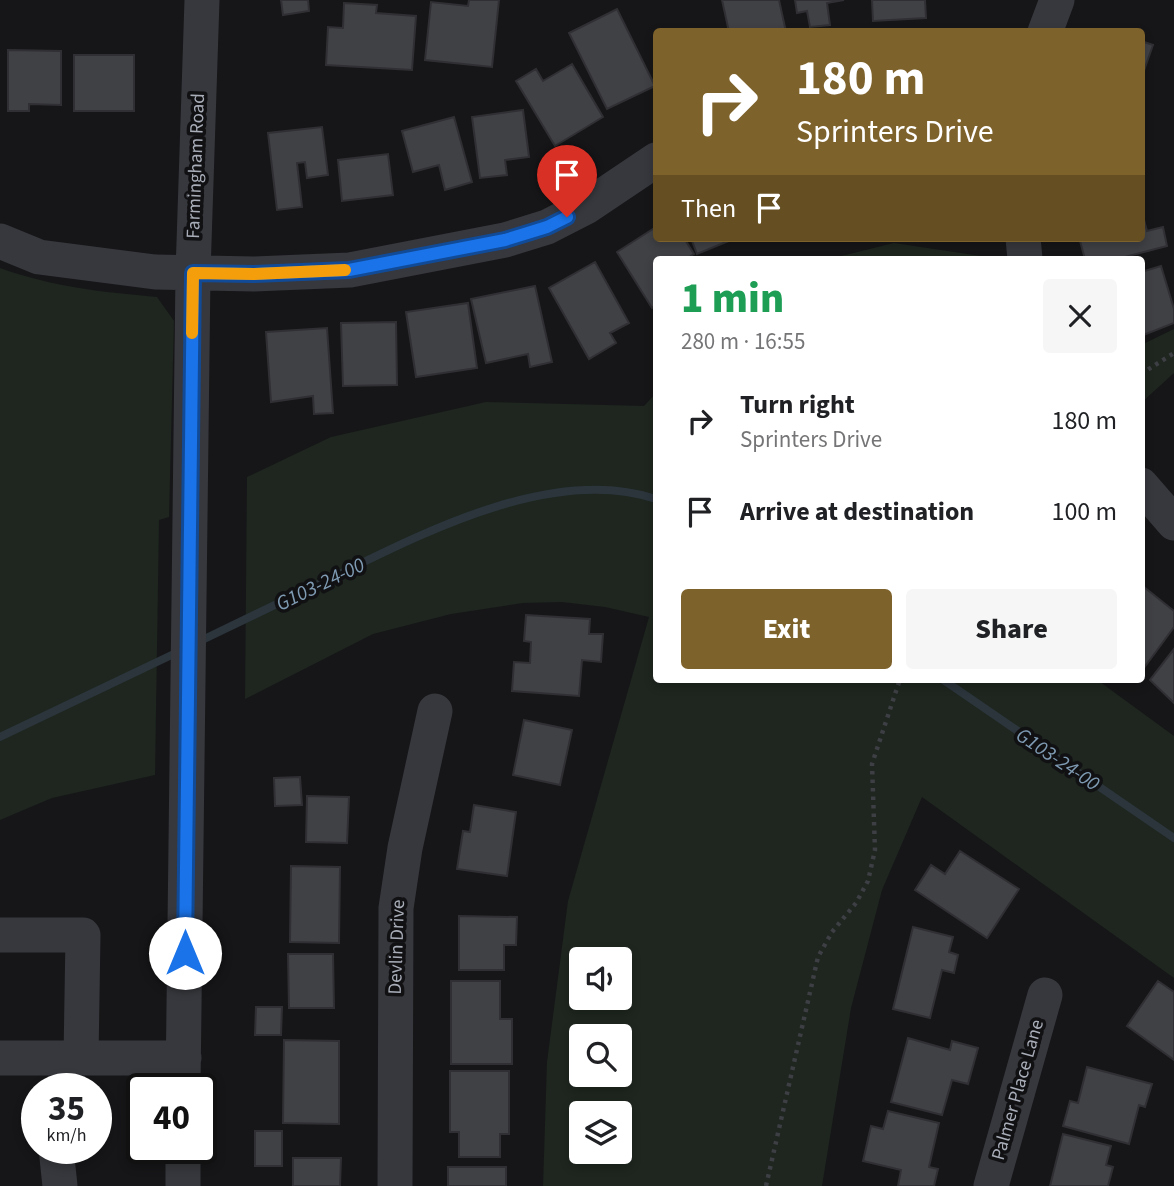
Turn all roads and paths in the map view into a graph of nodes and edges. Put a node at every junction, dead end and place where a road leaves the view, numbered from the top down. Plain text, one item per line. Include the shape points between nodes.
1 (202, 0) edge
2 (1057, 0) edge
3 (1046, 28) edge
4 (653, 161) edge
5 (0, 241) edge
6 (193, 273) junction
7 (1174, 353) edge
8 (1145, 371) edge
9 (1145, 490) edge
10 (1174, 523) edge
11 (899, 683) edge
12 (435, 711) dead end
13 (0, 935) edge
14 (1045, 995) dead end
15 (0, 1058) edge
16 (70, 1068) edge
17 (184, 1073) edge
18 (58, 1164) edge
19 (183, 1164) edge
20 (60, 1186) edge
21 (183, 1186) edge
22 (395, 1186) edge
23 (766, 1186) edge
24 (991, 1186) edge

1 - 6 street, Farmingham Road
2 - 3 street
4 - 6 street via 586,207 547,227 505,240 349,270
5 - 6 street via 50,259
6 - 17 street, Farmingham Road
7 - 8 path
9 - 10 street
11 - 23 path via 872,764 876,850 868,881 818,957
12 - 22 street, Devlin Drive via 396,908
13 - 16 street via 83,935
14 - 24 street, Palmer Place Lane
15 - 16 street
16 - 17 street
18 - 20 street
19 - 21 street

